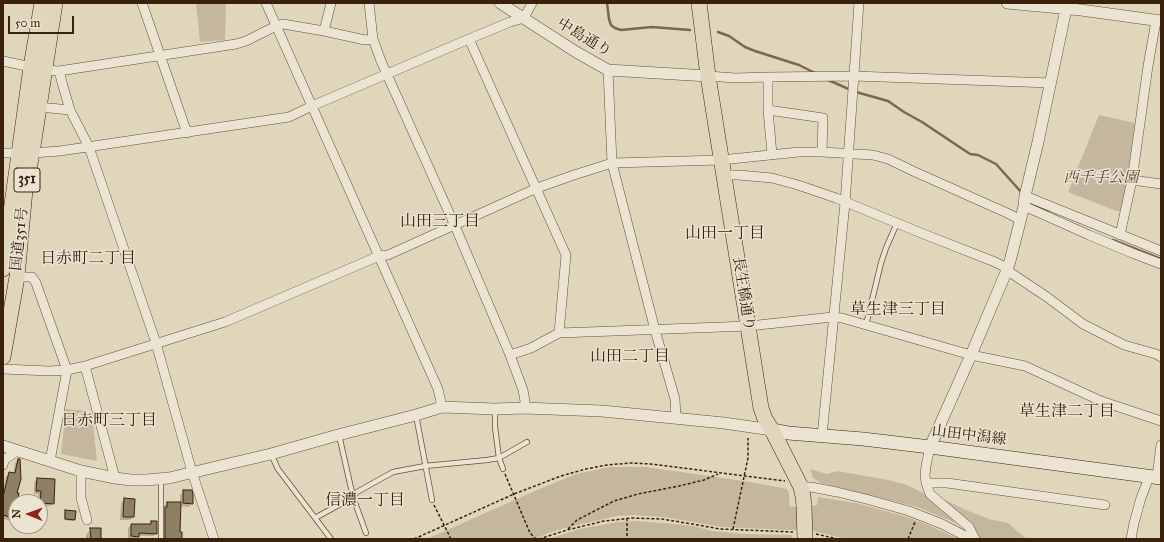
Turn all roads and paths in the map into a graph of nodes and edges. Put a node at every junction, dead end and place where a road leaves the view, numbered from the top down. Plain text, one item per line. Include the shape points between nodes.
1 (42, 3) edge
2 (55, 3) edge
3 (142, 3) edge
4 (266, 3) edge
5 (331, 3) edge
6 (369, 3) edge
7 (500, 3) edge
8 (532, 3) edge
9 (699, 3) edge
10 (859, 3) edge
11 (1007, 3) edge
12 (1067, 6) edge
13 (524, 18) junction
14 (1158, 21) edge
15 (276, 26) junction
16 (324, 31) junction
17 (373, 39) junction
18 (469, 39) junction
19 (161, 56) junction
20 (3, 61) edge
21 (38, 68) junction
22 (608, 70) junction
23 (60, 71) junction
24 (388, 74) junction
25 (708, 76) junction
26 (854, 76) junction
27 (768, 77) junction
28 (1051, 83) junction
29 (312, 106) junction
30 (39, 107) junction
31 (70, 110) junction
32 (768, 110) junction
33 (187, 132) junction
34 (89, 147) junction
35 (822, 152) junction
36 (3, 153) edge
37 (26, 153) junction
38 (849, 153) junction
39 (772, 154) junction
40 (721, 160) junction
41 (612, 163) junction
42 (724, 175) junction
43 (1132, 180) junction
44 (1161, 184) edge
45 (537, 188) junction
46 (1025, 201) junction
47 (845, 203) junction
48 (1021, 220) junction
49 (897, 223) junction
50 (455, 226) junction
51 (1120, 235) junction
52 (1161, 251) edge
53 (379, 256) junction
54 (1161, 264) edge
55 (3, 269) edge
56 (1007, 270) junction
57 (17, 277) junction
58 (833, 317) junction
59 (866, 325) junction
60 (749, 326) junction
61 (655, 330) junction
62 (559, 333) junction
63 (156, 343) junction
64 (510, 355) junction
65 (971, 355) junction
66 (3, 357) edge
67 (1161, 357) edge
68 (85, 366) junction
69 (3, 369) edge
70 (67, 370) junction
71 (442, 407) junction
72 (524, 408) junction
73 (495, 409) junction
74 (416, 415) junction
75 (676, 418) junction
76 (1161, 421) edge
77 (772, 430) junction
78 (338, 435) junction
79 (822, 436) junction
80 (748, 438) dead end
81 (527, 442) dead end
82 (1161, 445) edge
83 (3, 446) edge
84 (930, 447) junction
85 (17, 451) junction
86 (271, 454) junction
87 (498, 458) junction
88 (50, 461) junction
89 (3, 465) edge
90 (425, 466) junction
91 (503, 469) joint
92 (81, 471) junction
93 (192, 472) junction
94 (719, 474) junction
95 (744, 477) junction
96 (1156, 477) edge
97 (115, 478) junction
98 (161, 479) junction
99 (926, 483) junction
100 (794, 484) junction
101 (514, 494) junction
102 (353, 497) junction
103 (432, 500) joint
104 (1105, 504) dead end
105 (315, 518) junction
106 (627, 518) junction
107 (87, 520) dead end
108 (915, 523) dead end
109 (444, 525) junction
110 (567, 530) junction
111 (732, 530) junction
112 (366, 533) dead end
113 (553, 534) junction
114 (805, 535) edge
115 (161, 539) edge
116 (214, 539) edge
117 (331, 539) edge
118 (414, 539) edge
119 (451, 539) edge
120 (536, 539) edge
121 (540, 539) edge
122 (553, 539) edge
123 (627, 539) edge
124 (838, 539) edge
125 (908, 539) edge
126 (970, 539) edge
127 (975, 539) edge
128 (1131, 539) edge

1 - 21 highway, 国道351号 / 351
2 - 21 highway, 国道351号 / 351
3 - 19 street
4 - 15 street
5 - 16 street
6 - 17 street
7 - 13 street, 中島通り
8 - 13 street
9 - 25 highway, 長生橋通り
10 - 26 street
11 - 12 street
12 - 14 street
12 - 28 street
13 - 18 street
13 - 22 street, 中島通り
14 - 43 street
15 - 16 street via 282,24
15 - 19 street via 236,44
15 - 29 street
16 - 17 street via 365,40
17 - 24 street
18 - 24 street
18 - 45 street
19 - 23 street
19 - 33 street
20 - 21 street
21 - 23 street
21 - 30 highway, 国道351号 / 351
21 - 37 highway, 国道351号 / 351
22 - 25 street, 中島通り
22 - 41 street
23 - 31 street
24 - 29 street
24 - 50 street
25 - 27 street
25 - 40 highway, 長生橋通り
26 - 27 street
26 - 28 street
26 - 38 street
27 - 32 street
28 - 46 street
29 - 33 street via 278,120
29 - 53 street
30 - 31 street
30 - 37 highway, 国道351号 / 351
31 - 34 street
32 - 35 street via 823,118
32 - 39 street
33 - 34 street
34 - 37 street
34 - 63 street
35 - 38 street
35 - 39 street
36 - 37 street
37 - 55 highway, 国道351号 / 351
37 - 57 highway, 国道351号 / 351
38 - 47 street
38 - 48 street via 888,159
39 - 40 street
40 - 41 street
40 - 42 highway, 長生橋通り
41 - 45 street
41 - 61 street
42 - 47 street via 772,178
42 - 60 highway, 長生橋通り
43 - 44 street
43 - 51 street
45 - 50 street
45 - 62 street via 566,255
46 - 48 street
46 - 51 street
46 - 54 street via 1089,235
47 - 49 street
47 - 58 street
48 - 56 street
49 - 56 street via 994,262
49 - 59 lane via 886,248
50 - 53 street via 388,255
50 - 64 street
51 - 52 street
53 - 63 street via 225,322
53 - 71 street via 438,389
56 - 65 street
56 - 67 street via 1087,326 1124,344
57 - 66 highway, 国道351号 / 351
57 - 70 street via 32,277 36,283
58 - 59 street
58 - 60 street
58 - 79 street
59 - 65 street
60 - 61 street
60 - 77 highway, 長生橋通り via 761,408
61 - 62 street
61 - 75 street via 674,399
62 - 64 street via 531,348
63 - 68 street
63 - 93 street
64 - 72 street via 523,390
65 - 76 street via 1025,366 1102,401
65 - 84 street
68 - 70 street
68 - 97 street
69 - 70 street
70 - 88 street
71 - 73 street
71 - 74 street
72 - 73 street
72 - 75 street
73 - 87 lane
74 - 78 street
74 - 90 lane
75 - 77 street
77 - 79 main road, 山田中潟線
77 - 100 highway, 長生橋通り
78 - 86 street
78 - 102 lane
79 - 84 main road, 山田中潟線
80 - 95 path via 748,458
81 - 87 lane
82 - 96 street
83 - 85 street
84 - 96 main road, 山田中潟線
84 - 99 street
85 - 88 street
85 - 89 street via 4,460
86 - 93 street
86 - 105 lane via 278,469
87 - 90 lane
87 - 91 lane
88 - 92 street
90 - 102 lane via 393,472 357,492
90 - 103 lane
91 - 101 path
92 - 97 street
92 - 107 street via 81,498
93 - 98 street
93 - 116 street
94 - 95 path
94 - 101 path via 651,464 607,465 562,476
94 - 110 path via 704,480 614,501 577,520
95 - 100 path
95 - 111 path
96 - 128 street via 1141,498
97 - 98 street
98 - 115 lane
99 - 104 street via 947,483
99 - 127 street via 930,494 969,527
100 - 114 highway, 長生橋通り, bridge via 804,506
100 - 126 street via 837,492 909,511
101 - 109 path
101 - 120 path via 530,533
102 - 105 lane
102 - 112 lane
103 - 109 path
105 - 117 lane
106 - 110 path
106 - 111 path via 662,519
106 - 123 path
108 - 125 path
109 - 118 path
109 - 119 path
110 - 113 path
111 - 114 path
113 - 121 path
113 - 122 path
114 - 124 path

